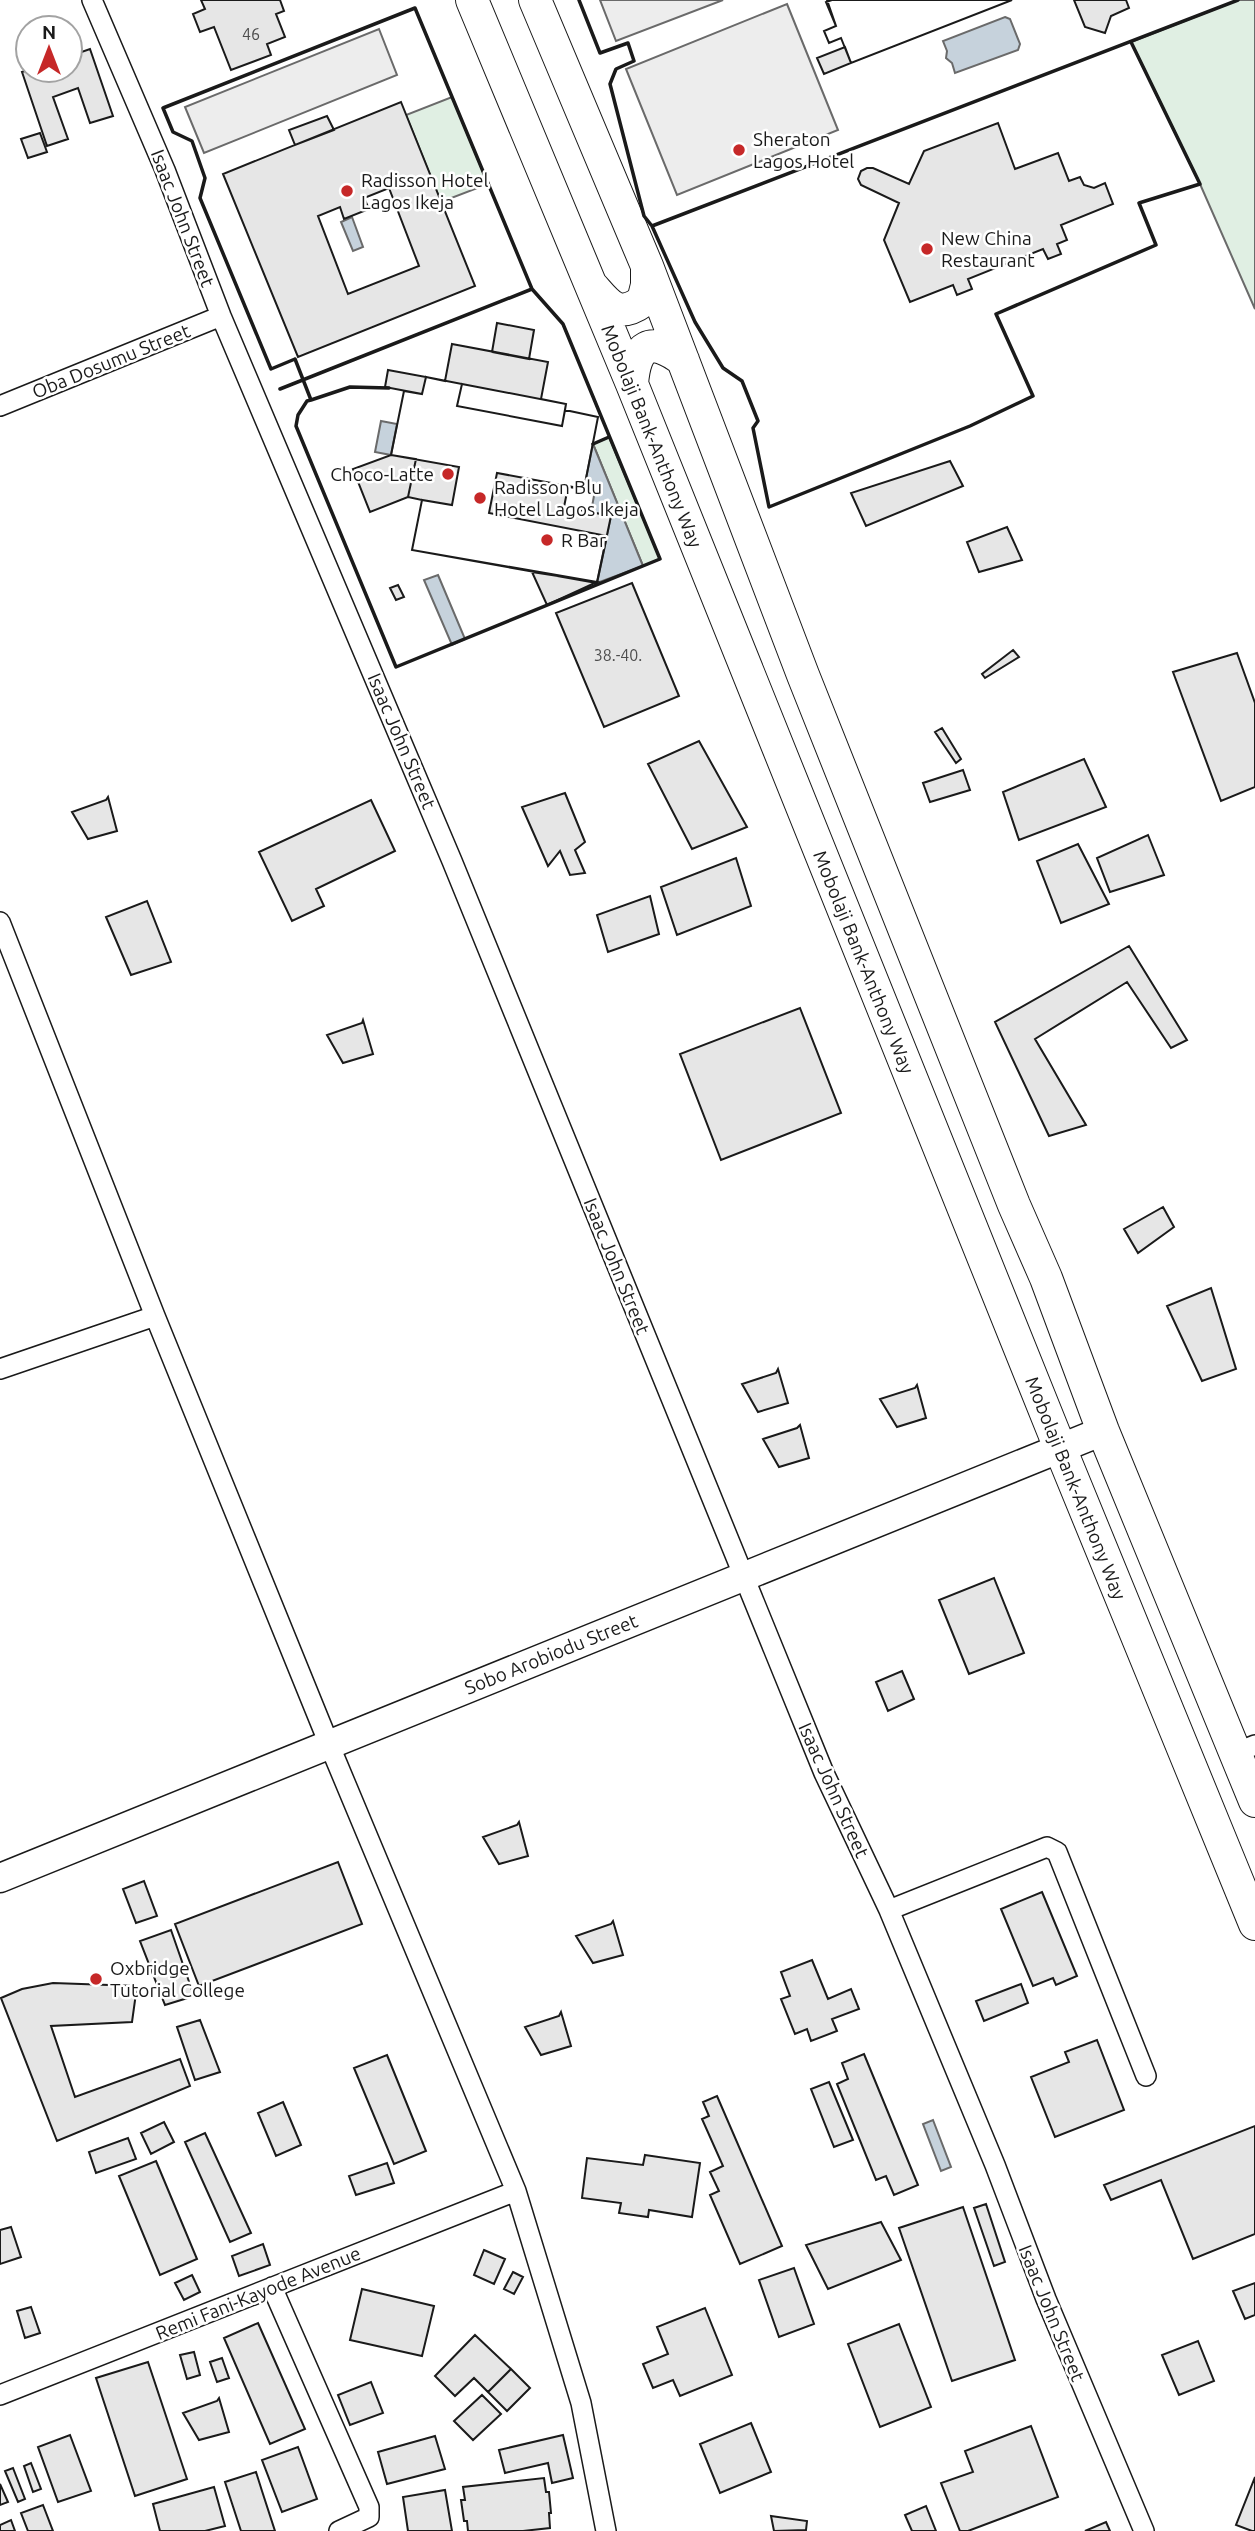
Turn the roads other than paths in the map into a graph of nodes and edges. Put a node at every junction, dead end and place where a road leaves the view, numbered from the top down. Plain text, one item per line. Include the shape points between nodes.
1 (92, 0) edge
2 (472, 0) edge
3 (535, 0) edge
4 (647, 266) junction
5 (590, 284) junction
6 (221, 316) junction
7 (683, 360) junction
8 (632, 384) junction
9 (0, 406) edge
10 (0, 922) edge
11 (155, 1316) junction
12 (0, 1369) edge
13 (1102, 1431) junction
14 (1060, 1448) junction
15 (743, 1577) junction
16 (329, 1744) junction
17 (1245, 1749) edge
18 (1255, 1801) edge
19 (0, 1878) edge
20 (889, 1910) junction
21 (1255, 1924) edge
22 (1146, 2076) dead end
23 (516, 2192) junction
24 (272, 2287) junction
25 (0, 2395) edge
26 (339, 2531) edge
27 (606, 2531) edge
28 (1144, 2531) edge

1 - 6 street, Isaac John Street
2 - 5 main road, Mobolaji Bank-Anthony Way
3 - 4 main road
4 - 5 main road via 643,302 632,309 609,306
4 - 7 main road
5 - 8 main road, Mobolaji Bank-Anthony Way
6 - 9 street, Oba Dosumu Street
6 - 15 street, Isaac John Street via 452,861
7 - 8 main road via 666,347 652,346 634,362
7 - 13 main road via 803,675 1046,1278
8 - 14 main road, Mobolaji Bank-Anthony Way
10 - 11 street
11 - 12 street
11 - 16 street
13 - 14 street, Sobo Arobiodu Street
13 - 17 main road
14 - 15 street, Sobo Arobiodu Street
14 - 21 main road, Mobolaji Bank-Anthony Way
15 - 16 street, Sobo Arobiodu Street
15 - 20 street, Isaac John Street via 824,1773
16 - 19 street, Sobo Arobiodu Street
16 - 23 street
17 - 18 main road
20 - 22 street via 1047,1847 1057,1852
20 - 28 street, Isaac John Street
23 - 24 street, Remi Fani-Kayode Avenue
23 - 27 street via 581,2403
24 - 25 street, Remi Fani-Kayode Avenue
24 - 26 street via 369,2507 369,2517

